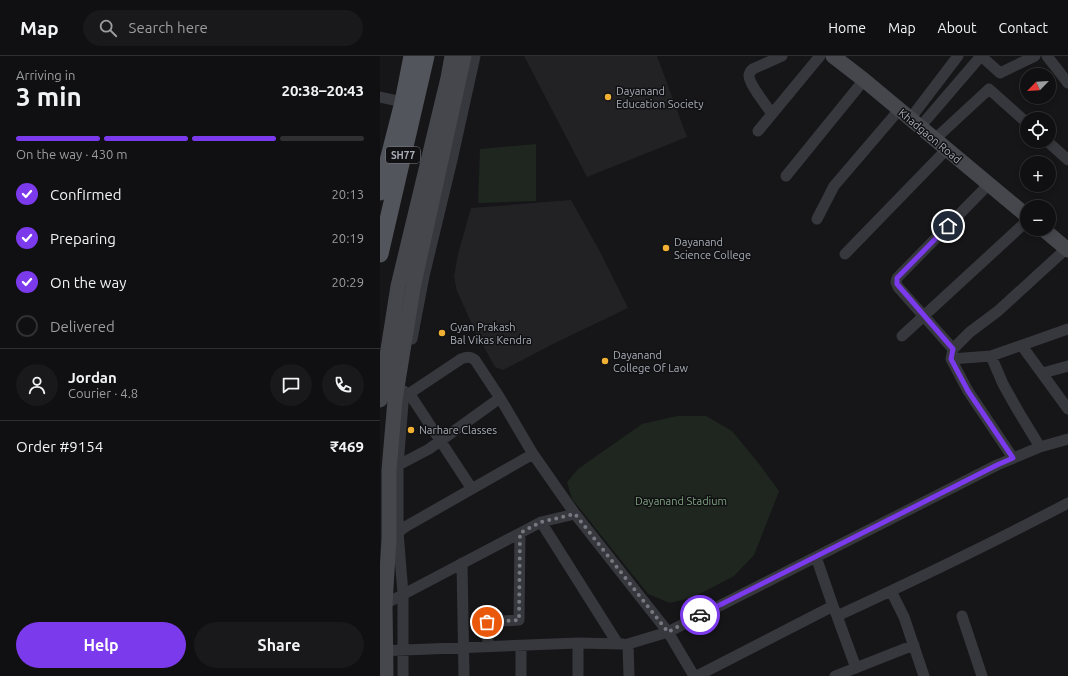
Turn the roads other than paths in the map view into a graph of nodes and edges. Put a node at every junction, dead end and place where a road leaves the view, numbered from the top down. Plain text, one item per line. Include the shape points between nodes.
1 (412, 56) edge
2 (426, 56) edge
3 (452, 56) edge
4 (464, 56) edge
5 (475, 56) edge
6 (782, 56) edge
7 (820, 56) edge
8 (833, 56) edge
9 (1035, 56) edge
10 (1047, 56) edge
11 (953, 58) edge
12 (864, 80) junction
13 (1068, 83) edge
14 (380, 97) edge
15 (403, 102) junction
16 (772, 114) junction
17 (1020, 117) edge
18 (910, 119) junction
19 (758, 131) dead end
20 (935, 140) junction
21 (1055, 148) edge
22 (947, 149) junction
23 (1068, 160) edge
24 (786, 176) dead end
25 (989, 184) junction
26 (380, 192) edge
27 (1020, 210) edge
28 (817, 219) dead end
29 (1020, 227) edge
30 (1051, 236) edge
31 (1067, 249) edge
32 (380, 254) edge
33 (845, 254) dead end
34 (411, 266) junction
35 (924, 316) junction
36 (1068, 329) edge
37 (902, 336) dead end
38 (1022, 346) junction
39 (952, 354) junction
40 (991, 356) junction
41 (1068, 366) edge
42 (1043, 373) junction
43 (403, 397) junction
44 (500, 398) junction
45 (380, 400) edge
46 (1066, 403) edge
47 (1068, 439) edge
48 (440, 441) junction
49 (1040, 446) junction
50 (533, 454) junction
51 (1013, 458) junction
52 (394, 468) junction
53 (472, 489) junction
54 (1068, 503) edge
55 (575, 514) junction
56 (541, 522) junction
57 (520, 533) junction
58 (394, 536) junction
59 (816, 557) junction
60 (462, 563) junction
61 (891, 591) junction
62 (403, 594) junction
63 (385, 604) junction
64 (835, 611) junction
65 (962, 616) dead end
66 (668, 632) junction
67 (578, 643) junction
68 (623, 644) junction
69 (914, 645) junction
70 (488, 646) junction
71 (521, 646) junction
72 (463, 648) junction
73 (403, 650) junction
74 (383, 651) edge
75 (856, 668) junction
76 (386, 676) edge
77 (403, 676) edge
78 (464, 676) edge
79 (521, 676) edge
80 (578, 676) edge
81 (629, 676) edge
82 (695, 676) edge
83 (835, 676) edge
84 (924, 676) edge
85 (982, 676) edge

1 - 15 main road, SH77
2 - 32 main road, SH77
3 - 34 street
4 - 34 street
5 - 43 street via 424,276
6 - 16 street via 749,73 754,88
7 - 16 street
8 - 12 street, Khadgaon Road
9 - 18 street via 1000,73 981,56
10 - 13 street
11 - 18 street
12 - 18 street, Khadgaon Road
12 - 24 street
14 - 15 street
15 - 26 main road, SH77
16 - 19 street
17 - 20 street via 989,89
18 - 20 street, Khadgaon Road
18 - 28 street via 834,186
20 - 22 street, Khadgaon Road
21 - 23 street
22 - 25 street, Khadgaon Road
22 - 33 street
25 - 27 street, Khadgaon Road
25 - 35 street via 897,278 898,287
29 - 35 street
30 - 31 street
31 - 39 street via 998,311 970,332
34 - 43 street via 413,288
34 - 45 street via 398,286
35 - 37 street
35 - 39 street
36 - 38 street
38 - 40 street
38 - 42 street
39 - 40 street
39 - 51 street via 968,391
40 - 49 street via 1003,384
41 - 42 street
42 - 46 street
43 - 44 street via 461,359 472,357
43 - 48 street
43 - 52 street
44 - 48 street
44 - 50 street
47 - 49 street
48 - 52 street
48 - 53 street
49 - 51 street
50 - 53 street
50 - 55 street
51 - 59 street
52 - 58 street
53 - 58 street via 404,527
54 - 61 street
55 - 56 street
55 - 66 street
56 - 57 street
56 - 68 street
57 - 60 street
57 - 70 street via 519,620 487,622
58 - 62 street
58 - 63 street
59 - 64 street
59 - 66 street
60 - 62 street
60 - 72 street
61 - 64 street
61 - 69 street
62 - 63 street
62 - 73 street
63 - 74 street
64 - 75 street
64 - 82 street
65 - 85 street
66 - 68 street
66 - 82 street
67 - 68 street
67 - 71 street
67 - 80 street
68 - 81 street
69 - 75 street
69 - 84 street
70 - 71 street
70 - 72 street
71 - 79 street
72 - 73 street
72 - 78 street
73 - 74 street
73 - 77 street
74 - 76 street
75 - 83 street

